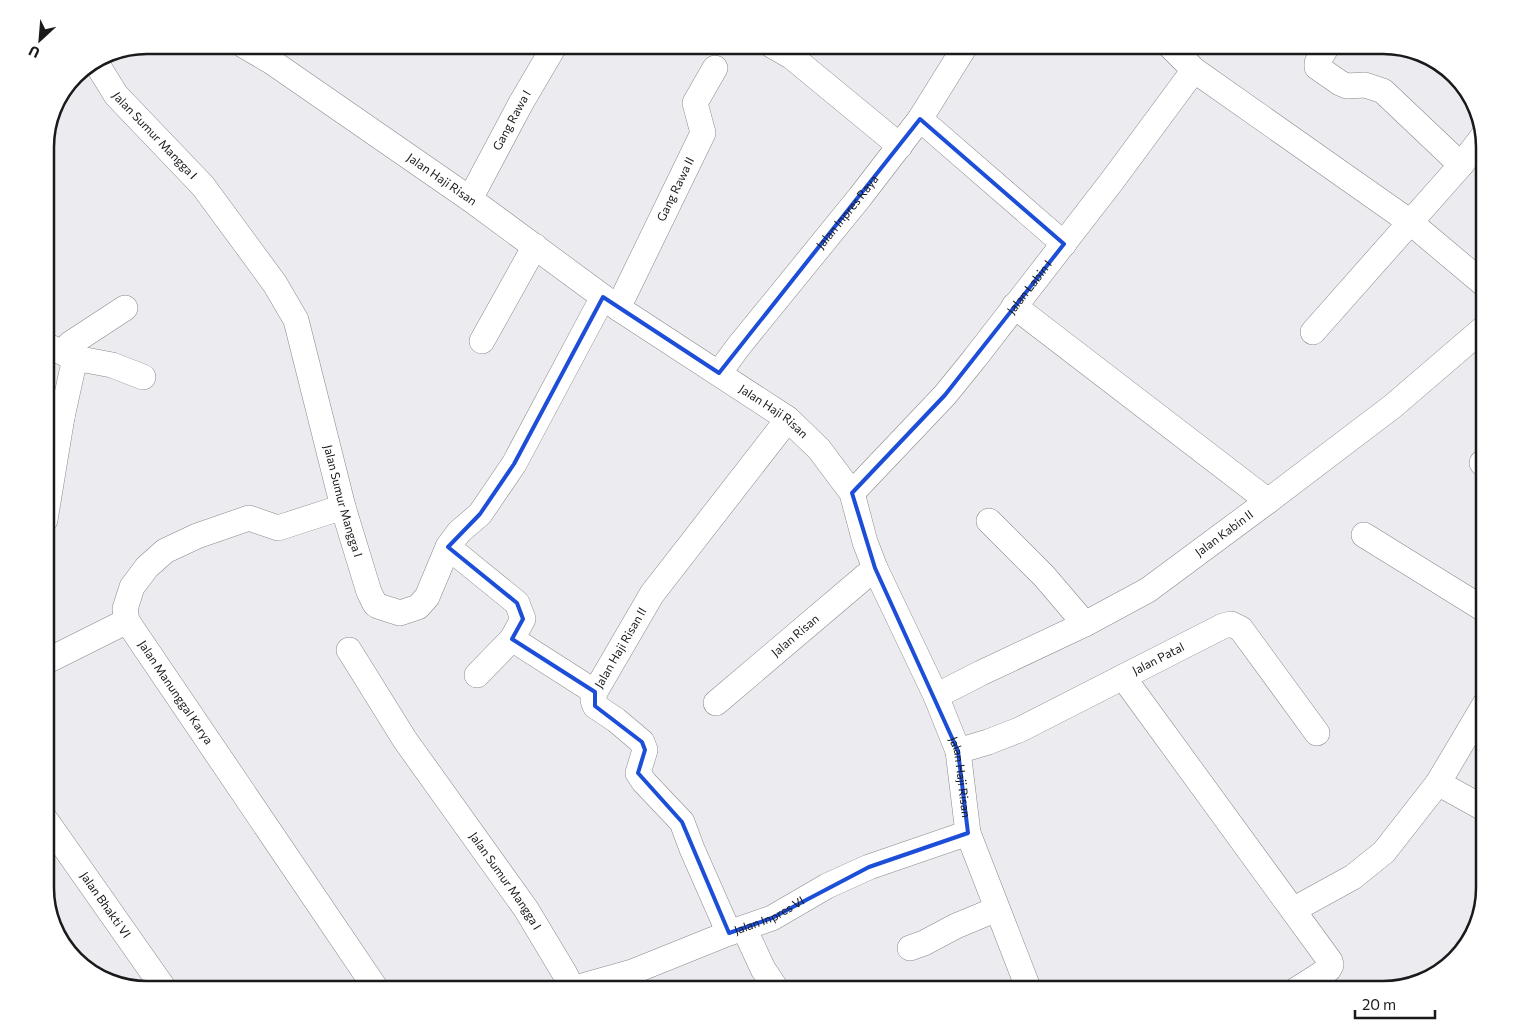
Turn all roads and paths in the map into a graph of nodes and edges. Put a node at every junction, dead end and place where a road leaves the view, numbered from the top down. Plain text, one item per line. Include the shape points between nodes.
1 (259, 54) edge
2 (550, 54) edge
3 (787, 54) edge
4 (960, 54) edge
5 (1178, 54) edge
6 (1322, 54) edge
7 (99, 67) edge
8 (715, 68) dead end
9 (1194, 70) junction
10 (920, 120) junction
11 (1476, 145) edge
12 (900, 146) junction
13 (1461, 165) junction
14 (470, 198) junction
15 (1410, 222) junction
16 (1064, 244) junction
17 (535, 246) junction
18 (1476, 277) edge
19 (610, 302) junction
20 (1014, 306) junction
21 (125, 308) dead end
22 (1313, 332) dead end
23 (1476, 335) edge
24 (482, 341) dead end
25 (54, 349) edge
26 (75, 358) junction
27 (719, 373) junction
28 (143, 377) dead end
29 (54, 413) edge
30 (788, 419) junction
31 (852, 493) junction
32 (1268, 501) junction
33 (343, 507) junction
34 (989, 521) dead end
35 (1364, 535) dead end
36 (448, 547) junction
37 (875, 568) junction
38 (1476, 604) edge
39 (127, 621) junction
40 (1085, 624) junction
41 (512, 638) junction
42 (349, 650) dead end
43 (54, 658) edge
44 (477, 674) dead end
45 (1123, 677) junction
46 (595, 692) junction
47 (936, 696) junction
48 (716, 703) dead end
49 (1476, 719) edge
50 (1317, 733) dead end
51 (958, 751) junction
52 (1438, 783) junction
53 (1476, 804) edge
54 (54, 832) edge
55 (968, 832) junction
56 (997, 909) junction
57 (1293, 910) junction
58 (736, 931) junction
59 (910, 948) dead end
60 (159, 981) edge
61 (371, 981) edge
62 (568, 981) edge
63 (602, 981) edge
64 (771, 981) edge
65 (1025, 981) edge
66 (1310, 981) edge

1 - 14 street, Jalan Haji Risan
2 - 14 street, Gang Rawa I
3 - 12 street
4 - 10 street, Jalan Inpres Raya
5 - 9 street
6 - 13 street via 1317,67 1347,86 1365,85 1384,91
7 - 33 street, Jalan Sumur Mangga I via 116,96 203,186 275,284 296,320
8 - 19 street, Gang Rawa II via 695,103 703,133
9 - 15 street
9 - 16 street, Jalan Labin I
10 - 12 street, Jalan Inpres Raya
10 - 16 street
11 - 13 street
12 - 27 street, Jalan Inpres Raya
13 - 15 street
14 - 17 street, Jalan Haji Risan
15 - 18 street
15 - 22 street
16 - 20 street, Jalan Labin I
17 - 19 street, Jalan Haji Risan
17 - 24 street
19 - 27 street, Jalan Haji Risan
19 - 36 street, Jalan Sumur Mangga I via 514,464 480,514 459,532
20 - 31 street, Jalan Labin I via 944,395
20 - 32 street
21 - 26 street via 70,344
23 - 32 street, Jalan Kabin II via 1393,406
25 - 26 street
26 - 28 street via 112,365
26 - 29 street
27 - 30 street, Jalan Haji Risan
30 - 31 street, Jalan Haji Risan via 819,449
30 - 46 street, Jalan Haji Risan II via 652,594
31 - 37 street, Jalan Haji Risan
32 - 40 street, Jalan Kabin II via 1148,590
33 - 36 street, Jalan Sumur Mangga I via 370,592 378,606 400,613 418,607 427,597
33 - 39 street via 278,528 249,518 165,551 132,587 125,609
34 - 40 street via 1044,576
35 - 38 street
36 - 41 street via 517,603 523,619
37 - 47 street, Jalan Haji Risan
37 - 48 street, Jalan Risan
39 - 43 street
39 - 61 street, Jalan Manunggal Karya
40 - 47 street, Jalan Kabin II
41 - 44 street
41 - 46 street
42 - 62 street, Jalan Sumur Mangga I via 406,740 526,910
45 - 50 street, Jalan Patal via 1231,624 1241,629
45 - 51 street, Jalan Patal via 1019,730
45 - 57 street
46 - 58 street, Jalan Haji Risan II via 595,706 642,742 645,750 638,773 682,822 692,849
47 - 51 street, Jalan Haji Risan
49 - 52 street
51 - 55 street, Jalan Haji Risan
52 - 53 street
52 - 57 street via 1384,852 1353,877
54 - 60 street, Jalan Bhakti VI
55 - 56 street, Jalan Haji Risan
55 - 58 street, Jalan Inpres VI via 869,867 827,886 772,918
56 - 59 street
56 - 65 street, Jalan Haji Risan
57 - 66 street via 1331,965
58 - 63 street, Jalan Inpres VI
58 - 64 street

